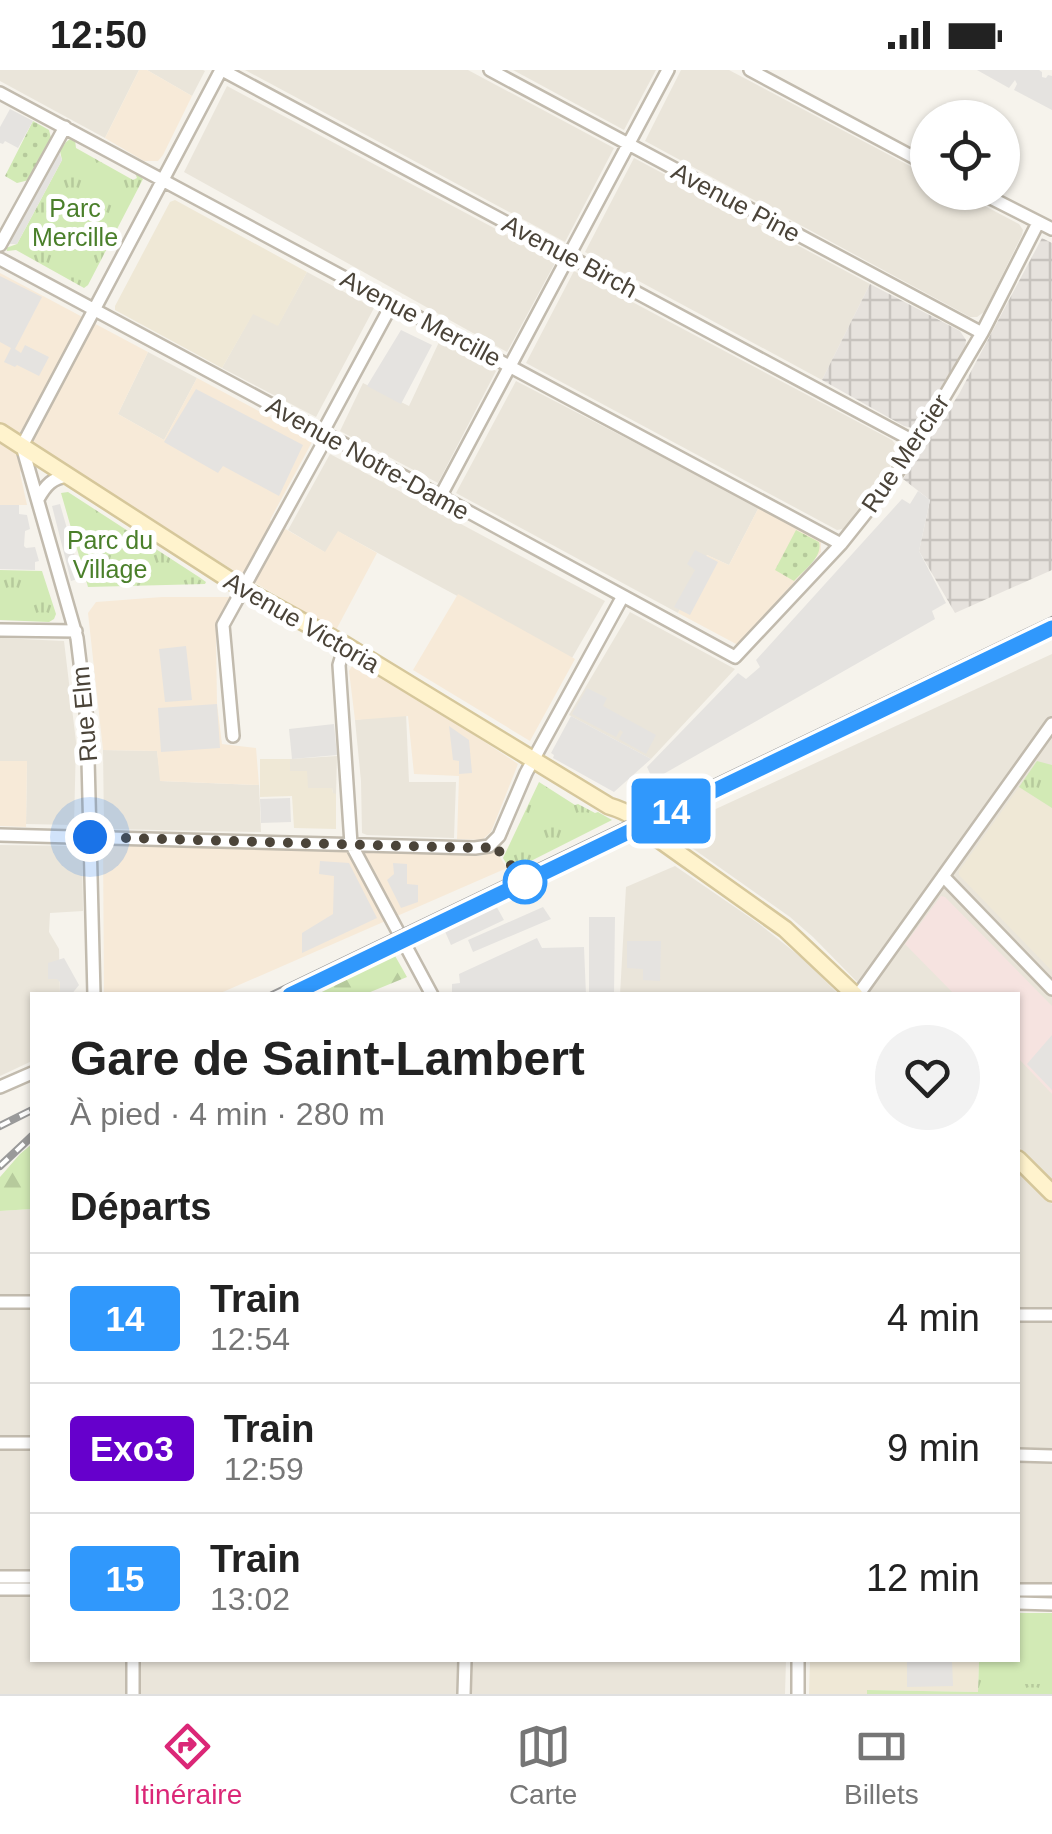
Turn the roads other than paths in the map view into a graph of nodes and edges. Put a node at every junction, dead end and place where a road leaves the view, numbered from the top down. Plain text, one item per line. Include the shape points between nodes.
1 (221, 70) edge
2 (490, 70) edge
3 (668, 70) edge
4 (750, 70) edge
5 (0, 92) edge
6 (65, 128) junction
7 (629, 144) junction
8 (910, 155) edge
9 (163, 179) junction
10 (1014, 210) edge
11 (1038, 222) junction
12 (1052, 229) edge
13 (0, 245) edge
14 (569, 256) junction
15 (0, 260) edge
16 (392, 304) junction
17 (94, 310) junction
18 (982, 333) junction
19 (511, 366) junction
20 (0, 432) edge
21 (324, 433) junction
22 (918, 443) junction
23 (22, 446) junction
24 (68, 476) junction
25 (440, 497) junction
26 (38, 499) junction
27 (841, 544) junction
28 (242, 588) junction
29 (623, 596) junction
30 (0, 630) edge
31 (76, 632) junction
32 (345, 646) junction
33 (735, 657) joint
34 (1052, 724) edge
35 (233, 736) dead end
36 (534, 759) junction
37 (0, 835) edge
38 (90, 837) junction
39 (350, 844) junction
40 (943, 876) junction
41 (1052, 989) edge
42 (94, 992) edge
43 (430, 992) edge
44 (854, 992) edge
45 (859, 992) edge
46 (30, 1074) edge
47 (0, 1087) edge
48 (1025, 1173) edge
49 (1052, 1193) edge
50 (0, 1302) edge
51 (30, 1302) edge
52 (1020, 1314) edge
53 (1052, 1315) edge
54 (0, 1443) edge
55 (30, 1443) edge
56 (1020, 1455) edge
57 (1052, 1456) edge
58 (0, 1577) edge
59 (30, 1577) edge
60 (0, 1589) edge
61 (30, 1590) edge
62 (1020, 1590) edge
63 (1052, 1590) edge
64 (1020, 1603) edge
65 (1052, 1604) edge
66 (133, 1662) edge
67 (465, 1662) edge
68 (798, 1662) edge
69 (133, 1694) edge
70 (464, 1694) edge
71 (798, 1694) edge

1 - 9 street
1 - 14 street, Avenue Birch
2 - 7 street, Avenue Pine
3 - 7 street
4 - 8 street
5 - 6 street, Avenue Mercille
6 - 9 street, Avenue Mercille
6 - 13 street
7 - 14 street
7 - 18 street, Avenue Pine
9 - 16 street, Avenue Mercille
9 - 17 street
10 - 11 street
11 - 12 street
11 - 18 street, Rue Mercier
14 - 19 street
14 - 22 street, Avenue Birch
15 - 17 street, Avenue Notre-Dame
16 - 19 street, Avenue Mercille
16 - 21 street
17 - 21 street, Avenue Notre-Dame
17 - 23 street
18 - 22 street, Rue Mercier
19 - 25 street
19 - 27 street, Avenue Mercille
20 - 23 street, Avenue Victoria
21 - 25 street, Avenue Notre-Dame
21 - 28 street
22 - 27 street, Rue Mercier
23 - 24 street, Avenue Victoria
23 - 26 street, Rue Elm
24 - 26 street via 51,481
24 - 28 street, Avenue Victoria
25 - 29 street, Avenue Notre-Dame
26 - 31 street, Rue Elm
27 - 33 street, Rue Mercier
28 - 32 street, Avenue Victoria
28 - 35 street via 223,625
29 - 33 street, Avenue Notre-Dame
29 - 36 street
30 - 31 street
31 - 38 street, Rue Elm
32 - 36 street, Avenue Victoria
32 - 39 street via 339,665
34 - 40 street
36 - 39 street via 489,846
36 - 44 street, Avenue Victoria via 785,929
37 - 38 street
38 - 39 street
38 - 42 street, Rue Elm
39 - 43 street
40 - 41 street
40 - 45 street
46 - 47 street
48 - 49 street
50 - 51 street
52 - 53 street
54 - 55 street
56 - 57 street
58 - 59 street
60 - 61 street
62 - 63 street
64 - 65 street
66 - 69 street
67 - 70 street
68 - 71 street

